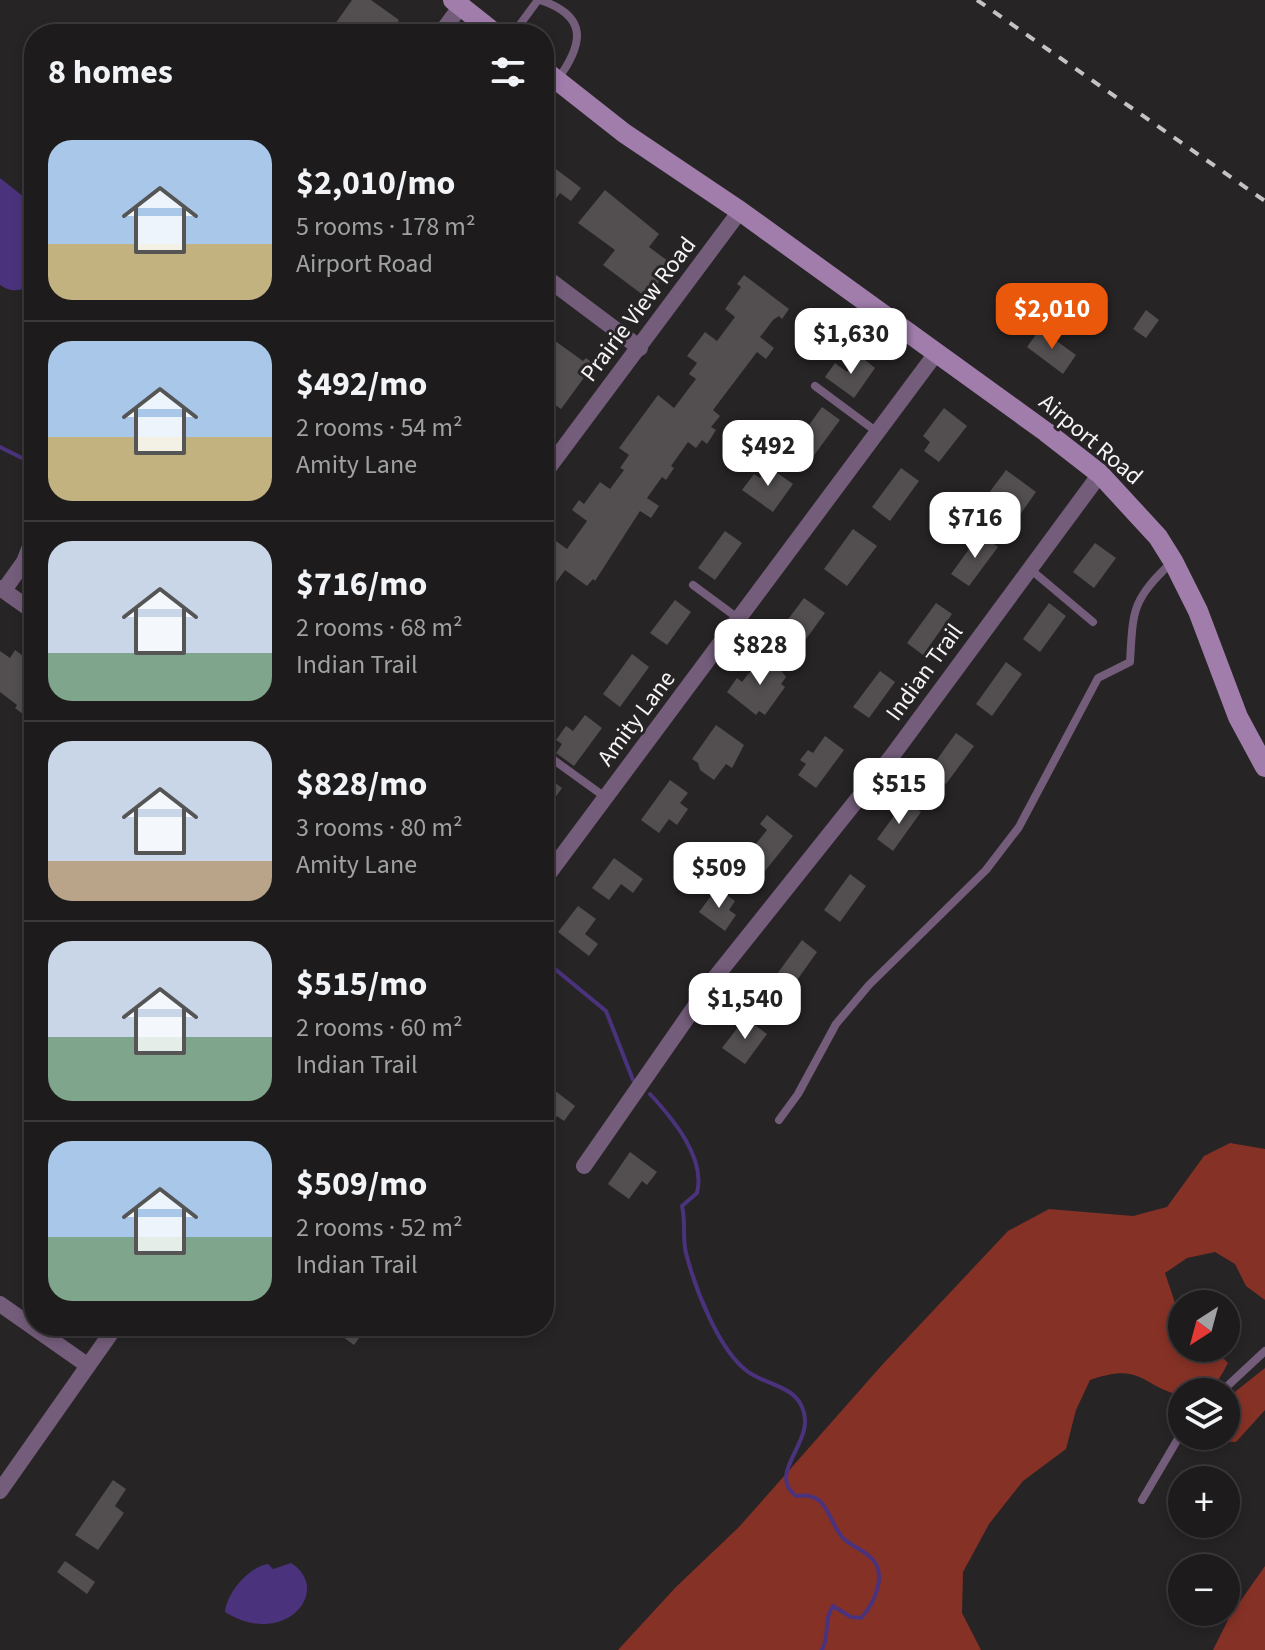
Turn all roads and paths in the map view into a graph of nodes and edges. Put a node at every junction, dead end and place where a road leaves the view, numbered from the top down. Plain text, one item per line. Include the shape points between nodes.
1 (539, 0) edge
2 (457, 3) edge
3 (445, 24) edge
4 (483, 24) edge
5 (521, 24) edge
6 (554, 71) edge
7 (554, 78) edge
8 (740, 211) junction
9 (554, 284) edge
10 (640, 348) junction
11 (937, 352) junction
12 (815, 386) dead end
13 (878, 432) junction
14 (554, 461) edge
15 (1100, 474) junction
16 (1173, 561) junction
17 (24, 562) edge
18 (1030, 569) junction
19 (693, 585) dead end
20 (2, 589) edge
21 (24, 605) edge
22 (740, 619) junction
23 (1093, 622) dead end
24 (554, 760) edge
25 (1265, 767) edge
26 (605, 798) junction
27 (554, 867) edge
28 (779, 1120) dead end
29 (584, 1166) dead end
30 (0, 1304) edge
31 (24, 1321) edge
32 (46, 1336) edge
33 (109, 1336) edge
34 (1265, 1351) edge
35 (87, 1365) junction
36 (1236, 1378) edge
37 (1171, 1450) edge
38 (0, 1491) edge
39 (1142, 1500) dead end

1 - 5 lane
1 - 6 lane via 556,5 578,32 576,50
2 - 3 street
2 - 4 street
7 - 8 street, Airport Road
8 - 10 street, Prairie View Road
8 - 11 street, Airport Road
9 - 10 street
10 - 14 street, Prairie View Road
11 - 13 street, Amity Lane
11 - 15 street, Airport Road
12 - 13 lane
13 - 22 street, Amity Lane
15 - 16 street, Airport Road
15 - 18 street, Indian Trail
16 - 25 street, Airport Road via 1238,717
16 - 28 lane via 1145,587 1130,624 1130,662 1098,678 1019,827 986,870 836,1024
17 - 20 street
18 - 23 lane
18 - 29 street, Indian Trail via 892,756 714,979
19 - 22 lane
20 - 21 street
22 - 26 street, Amity Lane
24 - 26 lane
26 - 27 street, Amity Lane
30 - 31 street
32 - 35 street
33 - 35 street
34 - 36 lane
35 - 38 street
37 - 39 lane

